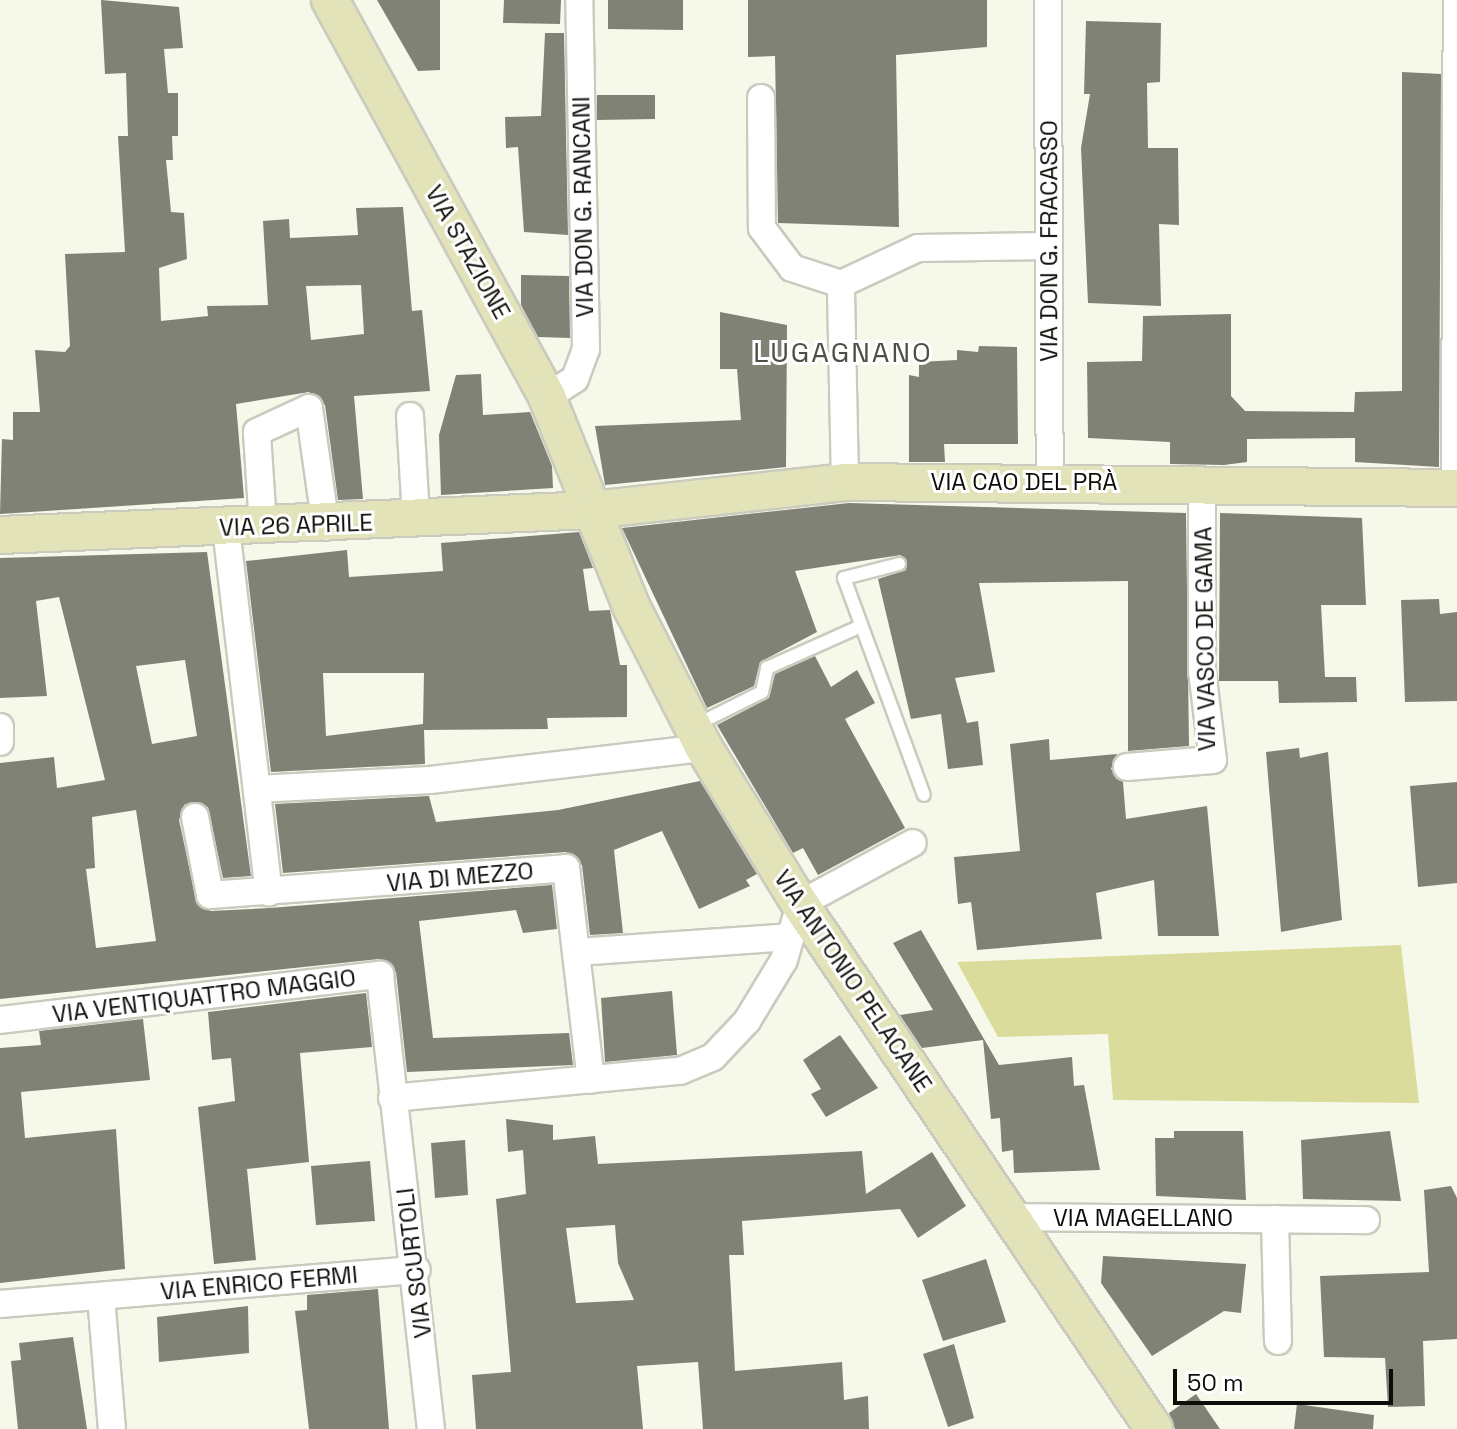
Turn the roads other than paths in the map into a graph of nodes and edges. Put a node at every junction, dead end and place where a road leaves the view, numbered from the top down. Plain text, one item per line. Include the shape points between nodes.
1 (330, 0) edge
2 (579, 0) edge
3 (1048, 0) edge
4 (1457, 0) edge
5 (761, 98) dead end
6 (1048, 246) junction
7 (841, 284) junction
8 (547, 397) junction
9 (410, 416) dead end
10 (845, 482) junction
11 (1050, 482) junction
12 (1202, 483) junction
13 (1456, 488) edge
14 (593, 510) junction
15 (416, 518) junction
16 (263, 526) junction
17 (326, 527) junction
18 (226, 528) junction
19 (0, 535) edge
20 (899, 564) dead end
21 (861, 626) junction
22 (0, 727) edge
23 (698, 737) junction
24 (0, 742) edge
25 (1127, 767) dead end
26 (257, 789) junction
27 (924, 795) dead end
28 (195, 817) dead end
29 (913, 843) dead end
30 (269, 892) junction
31 (795, 921) junction
32 (576, 952) junction
33 (0, 1020) edge
34 (591, 1080) junction
35 (392, 1098) junction
36 (1012, 1217) junction
37 (1275, 1219) junction
38 (1366, 1220) dead end
39 (417, 1270) junction
40 (101, 1296) junction
41 (0, 1304) edge
42 (1278, 1341) dead end
43 (112, 1429) edge
44 (431, 1429) edge
45 (1154, 1429) edge

1 - 8 street, VIA STAZIONE
2 - 8 street, VIA DON G. RANCANI via 586,349 575,379
3 - 6 street, VIA DON G. FRACASSO
4 - 13 street
5 - 7 street via 762,228 792,268
6 - 7 street via 918,248
6 - 11 street, VIA DON G. FRACASSO
7 - 10 street
8 - 14 street, VIA STAZIONE
9 - 15 street
10 - 11 street, VIA CAO DEL PRÀ
10 - 14 street, VIA CAO DEL PRÀ
11 - 12 street, VIA CAO DEL PRÀ
12 - 13 street, VIA CAO DEL PRÀ
12 - 25 street, VIA VASCO DE GAMA via 1202,671 1213,760
14 - 15 street, VIA 26 APRILE
14 - 23 street, VIA ANTONIO PELACANE via 632,608
15 - 17 street, VIA 26 APRILE
16 - 17 street, VIA 26 APRILE
16 - 17 street via 257,432 309,408
16 - 18 street, VIA 26 APRILE
18 - 19 street, VIA 26 APRILE
18 - 26 street
20 - 21 lane via 844,578
21 - 23 lane via 767,668 762,692
21 - 27 lane
22 - 24 street
23 - 26 street via 430,780
23 - 31 street, VIA ANTONIO PELACANE
26 - 30 street
28 - 30 street, VIA DI MEZZO via 210,895
29 - 31 street
30 - 32 street, VIA DI MEZZO via 566,868
31 - 32 street
31 - 34 street via 747,1021 713,1057 680,1071
31 - 36 street, VIA ANTONIO PELACANE
32 - 34 street, VIA DI MEZZO
33 - 35 street, VIA VENTIQUATTRO MAGGIO via 380,975
34 - 35 street
35 - 39 street, VIA SCURTOLI
36 - 37 street, VIA MAGELLANO
36 - 45 street, VIA ANTONIO PELACANE
37 - 38 street, VIA MAGELLANO
37 - 42 street
39 - 40 street, VIA ENRICO FERMI
39 - 44 street, VIA SCURTOLI
40 - 41 street, VIA ENRICO FERMI
40 - 43 street

